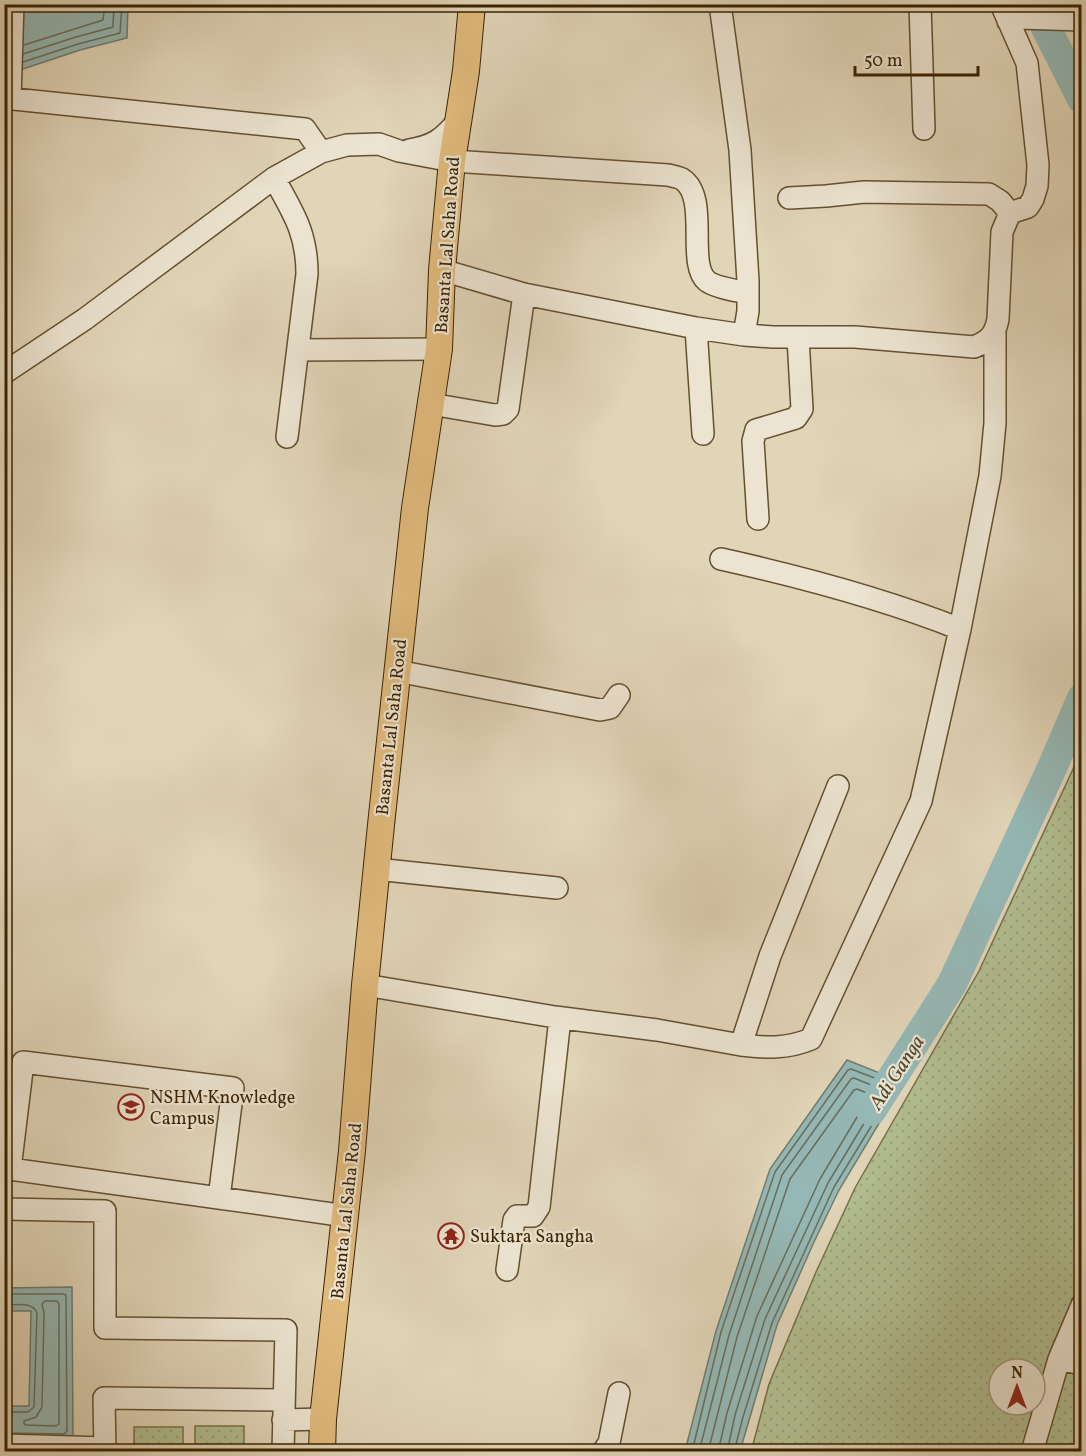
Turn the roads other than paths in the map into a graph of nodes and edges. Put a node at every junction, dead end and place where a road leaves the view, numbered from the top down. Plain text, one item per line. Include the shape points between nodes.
1 (13, 4) edge
2 (472, 4) edge
3 (720, 4) edge
4 (920, 4) edge
5 (1008, 15) edge
6 (1081, 20) edge
7 (7, 99) edge
8 (458, 121) junction
9 (924, 129) dead end
10 (399, 151) junction
11 (321, 152) junction
12 (452, 161) junction
13 (274, 178) junction
14 (789, 198) dead end
15 (1010, 213) junction
16 (442, 270) junction
17 (748, 293) junction
18 (525, 294) junction
19 (696, 328) junction
20 (995, 333) junction
21 (744, 335) junction
22 (798, 338) junction
23 (439, 349) junction
24 (298, 350) junction
25 (4, 372) edge
26 (431, 404) junction
27 (703, 434) dead end
28 (287, 437) dead end
29 (758, 519) dead end
30 (721, 559) dead end
31 (960, 629) junction
32 (397, 671) junction
33 (619, 695) dead end
34 (838, 786) dead end
35 (376, 869) junction
36 (557, 888) dead end
37 (365, 985) junction
38 (560, 1018) junction
39 (741, 1045) junction
40 (219, 1198) junction
41 (4, 1209) edge
42 (346, 1216) junction
43 (507, 1270) dead end
44 (1082, 1305) edge
45 (1059, 1359) junction
46 (1082, 1364) edge
47 (619, 1393) dead end
48 (323, 1419) junction
49 (278, 1430) edge
50 (4, 1445) edge
51 (105, 1450) edge
52 (322, 1452) edge
53 (603, 1452) edge
54 (1032, 1452) edge

1 - 7 street
2 - 8 main road, Basanta Lal Saha Road
3 - 17 street via 737,123
4 - 9 street
5 - 6 street
5 - 15 street via 1027,63 1038,165 1033,199 1028,207
7 - 11 street via 305,129
8 - 10 street via 436,143
8 - 12 main road, Basanta Lal Saha Road
10 - 11 street via 379,144 347,144
10 - 12 street
11 - 13 street
12 - 16 main road, Basanta Lal Saha Road
12 - 17 street via 682,179 691,189 695,204 702,274 708,282
13 - 24 street via 297,220 307,256
13 - 25 street via 85,319
14 - 15 street via 864,192 989,194
15 - 20 street via 1002,232 1000,307
16 - 18 street
16 - 23 main road, Basanta Lal Saha Road
17 - 21 street
18 - 19 street
18 - 26 street via 508,409 495,415
19 - 21 street
19 - 27 street
20 - 22 street via 986,343 974,347 855,337
20 - 31 street via 990,476
21 - 22 street
22 - 29 street via 802,409 796,418 756,430 753,441
23 - 24 street
23 - 26 main road, Basanta Lal Saha Road
24 - 28 street
26 - 32 main road, Basanta Lal Saha Road
30 - 31 street via 888,602
31 - 39 street via 921,801 811,1039 772,1048
32 - 33 street via 600,710 610,708
32 - 35 main road, Basanta Lal Saha Road
34 - 39 street via 770,956
35 - 36 street
35 - 37 main road, Basanta Lal Saha Road
37 - 38 street
37 - 42 main road, Basanta Lal Saha Road
38 - 39 street
38 - 43 street via 539,1207 533,1216 517,1216 514,1220
40 - 40 street via 233,1088 23,1062 10,1169
40 - 42 street
41 - 49 street via 105,1211 105,1328 286,1330
42 - 48 main road, Basanta Lal Saha Road
44 - 45 street
45 - 46 street
45 - 54 street
47 - 53 street via 609,1443
48 - 49 street
48 - 52 main road, Basanta Lal Saha Road
49 - 51 street via 104,1398
50 - 51 street

